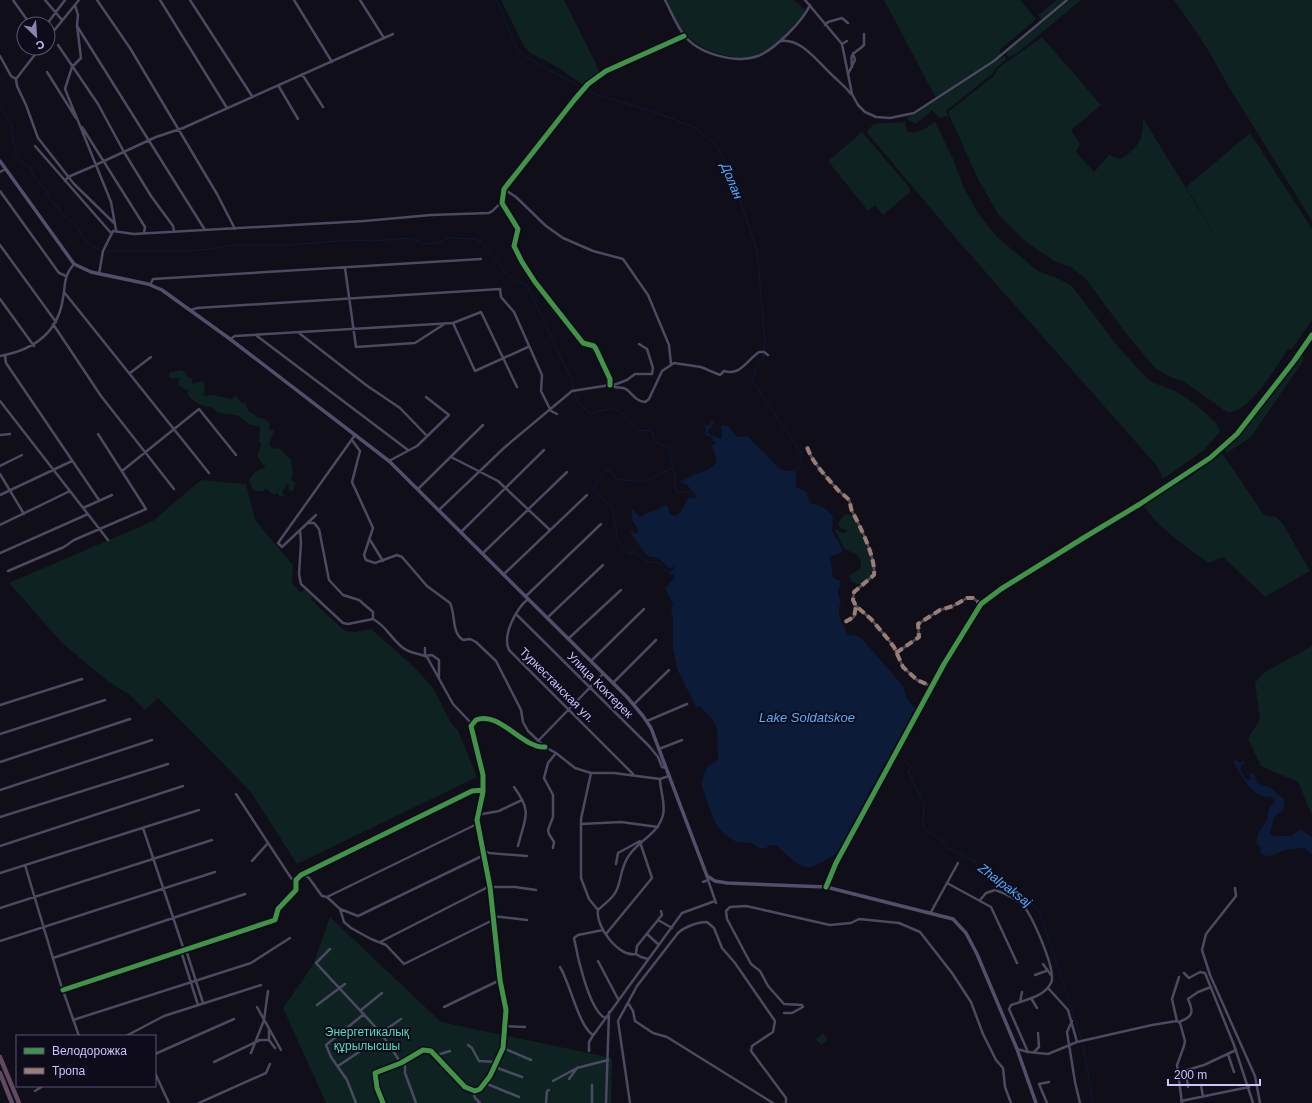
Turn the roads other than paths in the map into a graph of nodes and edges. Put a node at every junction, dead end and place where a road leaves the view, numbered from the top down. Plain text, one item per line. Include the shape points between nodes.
1 (13, 0) edge
2 (45, 0) edge
3 (65, 0) edge
4 (79, 0) edge
5 (97, 0) edge
6 (160, 0) edge
7 (190, 0) edge
8 (294, 0) edge
9 (360, 0) edge
10 (665, 0) edge
11 (805, 0) edge
12 (1067, 0) edge
13 (75, 5) junction
14 (810, 5) junction
15 (55, 13) junction
16 (24, 16) edge
17 (53, 16) edge
18 (62, 20) junction
19 (848, 23) dead end
20 (77, 25) junction
21 (825, 25) junction
22 (56, 28) edge
23 (393, 34) dead end
24 (788, 34) junction
25 (864, 34) dead end
26 (684, 36) junction
27 (384, 38) junction
28 (789, 40) junction
29 (780, 41) junction
30 (847, 41) dead end
31 (842, 44) junction
32 (58, 45) dead end
33 (0, 56) edge
34 (34, 56) edge
35 (332, 62) junction
36 (72, 66) junction
37 (47, 72) dead end
38 (302, 74) junction
39 (848, 74) junction
40 (16, 79) junction
41 (278, 85) junction
42 (852, 94) junction
43 (252, 96) junction
44 (323, 107) dead end
45 (227, 108) junction
46 (298, 119) dead end
47 (79, 124) junction
48 (178, 130) junction
49 (149, 141) junction
50 (35, 146) dead end
51 (124, 152) junction
52 (0, 161) edge
53 (104, 162) junction
54 (95, 165) junction
55 (6, 169) junction
56 (0, 172) edge
57 (68, 177) junction
58 (65, 181) junction
59 (504, 189) junction
60 (0, 191) edge
61 (502, 203) junction
62 (114, 223) junction
63 (235, 228) junction
64 (116, 230) junction
65 (206, 230) junction
66 (174, 231) junction
67 (111, 232) junction
68 (144, 233) junction
69 (0, 245) edge
70 (482, 259) dead end
71 (74, 264) junction
72 (345, 268) junction
73 (99, 274) junction
74 (66, 276) junction
75 (150, 285) junction
76 (64, 292) junction
77 (349, 298) junction
78 (0, 299) edge
79 (191, 310) junction
80 (54, 323) junction
81 (453, 323) junction
82 (446, 324) junction
83 (354, 330) junction
84 (299, 333) junction
85 (256, 335) junction
86 (1312, 335) edge
87 (230, 339) junction
88 (639, 344) dead end
89 (34, 346) junction
90 (528, 347) junction
91 (5, 355) junction
92 (768, 355) dead end
93 (0, 356) edge
94 (151, 357) dead end
95 (503, 358) junction
96 (671, 364) junction
97 (130, 373) junction
98 (611, 386) junction
99 (517, 387) dead end
100 (426, 397) dead end
101 (0, 401) edge
102 (550, 409) junction
103 (557, 414) dead end
104 (483, 426) dead end
105 (174, 429) junction
106 (10, 434) dead end
107 (98, 434) dead end
108 (0, 435) edge
109 (356, 435) junction
110 (427, 436) junction
111 (352, 440) junction
112 (807, 447) dead end
113 (408, 450) junction
114 (544, 450) dead end
115 (145, 453) junction
116 (22, 455) dead end
117 (236, 455) dead end
118 (451, 457) junction
119 (72, 461) junction
120 (389, 461) junction
121 (0, 466) edge
122 (53, 470) junction
123 (122, 471) junction
124 (480, 471) junction
125 (208, 472) dead end
126 (566, 472) dead end
127 (0, 474) edge
128 (506, 488) junction
129 (174, 489) dead end
130 (418, 489) junction
131 (10, 490) junction
132 (70, 491) junction
133 (0, 495) edge
134 (112, 495) dead end
135 (587, 495) dead end
136 (99, 500) junction
137 (83, 508) junction
138 (439, 510) junction
139 (528, 510) junction
140 (24, 514) junction
141 (88, 514) junction
142 (316, 515) dead end
143 (308, 523) junction
144 (601, 524) dead end
145 (0, 525) edge
146 (100, 529) junction
147 (300, 530) junction
148 (550, 530) junction
149 (461, 532) junction
150 (108, 540) dead end
151 (370, 540) junction
152 (0, 553) edge
153 (482, 554) junction
154 (383, 561) junction
155 (603, 564) dead end
156 (8, 571) dead end
157 (503, 575) junction
158 (621, 590) dead end
159 (526, 598) junction
160 (981, 604) junction
161 (856, 606) junction
162 (644, 609) dead end
163 (516, 614) junction
164 (547, 618) junction
165 (373, 619) junction
166 (845, 622) dead end
167 (568, 640) junction
168 (656, 640) dead end
169 (425, 648) dead end
170 (896, 653) junction
171 (425, 656) junction
172 (591, 662) junction
173 (669, 670) dead end
174 (603, 674) junction
175 (438, 678) junction
176 (82, 679) dead end
177 (612, 683) junction
178 (933, 687) junction
179 (590, 688) junction
180 (105, 700) dead end
181 (634, 704) junction
182 (687, 704) dead end
183 (0, 705) edge
184 (568, 709) junction
185 (130, 719) dead end
186 (647, 721) junction
187 (472, 724) junction
188 (0, 734) edge
189 (152, 740) dead end
190 (682, 740) dead end
191 (538, 741) junction
192 (545, 747) junction
193 (659, 749) junction
194 (556, 753) junction
195 (0, 762) edge
196 (168, 764) dead end
197 (666, 768) junction
198 (591, 773) junction
199 (633, 774) junction
200 (669, 776) junction
201 (660, 779) junction
202 (183, 786) dead end
203 (514, 787) dead end
204 (0, 790) edge
205 (483, 790) junction
206 (236, 794) dead end
207 (522, 800) junction
208 (199, 810) dead end
209 (477, 815) junction
210 (0, 818) edge
211 (478, 824) junction
212 (581, 824) junction
213 (658, 827) junction
214 (143, 828) junction
215 (212, 840) dead end
216 (641, 841) junction
217 (268, 844) junction
218 (0, 846) edge
219 (518, 846) dead end
220 (483, 848) junction
221 (553, 848) dead end
222 (484, 855) junction
223 (527, 856) dead end
224 (153, 859) junction
225 (252, 861) dead end
226 (958, 863) dead end
227 (616, 864) dead end
228 (25, 865) junction
229 (215, 872) dead end
230 (0, 874) edge
231 (302, 874) junction
232 (708, 878) junction
233 (296, 882) junction
234 (703, 882) dead end
235 (947, 883) junction
236 (490, 887) junction
237 (826, 887) junction
238 (1235, 888) dead end
239 (163, 889) junction
240 (536, 890) dead end
241 (245, 894) dead end
242 (35, 897) junction
243 (327, 897) junction
244 (980, 900) junction
245 (0, 908) edge
246 (340, 909) junction
247 (598, 910) junction
248 (661, 911) dead end
249 (931, 912) junction
250 (492, 916) junction
251 (173, 918) junction
252 (493, 920) junction
253 (527, 920) dead end
254 (658, 920) junction
255 (44, 928) junction
256 (672, 928) junction
257 (603, 930) junction
258 (647, 933) junction
259 (606, 934) junction
260 (290, 938) dead end
261 (0, 942) edge
262 (380, 942) junction
263 (659, 945) junction
264 (330, 949) dead end
265 (184, 950) junction
266 (636, 954) junction
267 (53, 958) junction
268 (648, 959) junction
269 (598, 961) dead end
270 (1017, 963) dead end
271 (1043, 964) dead end
272 (560, 967) dead end
273 (1047, 971) junction
274 (1184, 973) dead end
275 (1035, 975) dead end
276 (1052, 976) junction
277 (1180, 977) dead end
278 (500, 980) junction
279 (196, 981) junction
280 (191, 983) junction
281 (345, 984) dead end
282 (261, 985) dead end
283 (1211, 987) junction
284 (340, 988) junction
285 (1048, 988) junction
286 (63, 990) junction
287 (268, 991) dead end
288 (1022, 992) dead end
289 (382, 993) dead end
290 (1031, 998) junction
291 (618, 999) junction
292 (1020, 1002) junction
293 (203, 1003) junction
294 (628, 1003) junction
295 (198, 1005) junction
296 (317, 1005) dead end
297 (444, 1006) dead end
298 (257, 1007) dead end
299 (1037, 1008) dead end
300 (361, 1010) junction
301 (609, 1011) junction
302 (784, 1013) dead end
303 (364, 1014) junction
304 (234, 1018) dead end
305 (605, 1018) junction
306 (401, 1019) dead end
307 (74, 1020) junction
308 (264, 1020) junction
309 (1072, 1021) junction
310 (1178, 1022) junction
311 (504, 1026) junction
312 (525, 1027) dead end
313 (269, 1030) junction
314 (134, 1032) junction
315 (381, 1033) junction
316 (1038, 1033) dead end
317 (79, 1035) edge
318 (128, 1035) edge
319 (136, 1035) edge
320 (593, 1035) junction
321 (1238, 1039) junction
322 (269, 1040) junction
323 (1077, 1042) junction
324 (253, 1043) junction
325 (468, 1045) dead end
326 (1069, 1045) junction
327 (1234, 1045) junction
328 (275, 1048) dead end
329 (503, 1048) junction
330 (1017, 1049) junction
331 (281, 1050) dead end
332 (1236, 1050) junction
333 (450, 1051) dead end
334 (589, 1051) dead end
335 (359, 1052) dead end
336 (1028, 1052) junction
337 (1033, 1052) junction
338 (251, 1053) dead end
339 (156, 1054) edge
340 (1228, 1054) junction
341 (436, 1055) junction
342 (0, 1057) edge
343 (531, 1060) dead end
344 (608, 1060) junction
345 (405, 1061) junction
346 (214, 1062) dead end
347 (497, 1062) junction
348 (1197, 1062) dead end
349 (401, 1063) junction
350 (270, 1064) dead end
351 (338, 1066) junction
352 (495, 1067) junction
353 (1198, 1067) junction
354 (576, 1069) junction
355 (1186, 1071) junction
356 (1234, 1072) dead end
357 (0, 1073) edge
358 (1177, 1073) junction
359 (156, 1074) edge
360 (522, 1077) dead end
361 (569, 1079) dead end
362 (553, 1081) dead end
363 (485, 1082) junction
364 (1048, 1082) dead end
365 (592, 1085) dead end
366 (1201, 1085) dead end
367 (40, 1087) edge
368 (1188, 1087) dead end
369 (1249, 1087) junction
370 (550, 1090) dead end
371 (34, 1091) dead end
372 (473, 1091) junction
373 (519, 1097) dead end
374 (1203, 1097) junction
375 (1181, 1102) edge
376 (12, 1103) edge
377 (19, 1103) edge
378 (169, 1103) edge
379 (201, 1103) edge
380 (356, 1103) edge
381 (383, 1103) edge
382 (416, 1103) edge
383 (480, 1103) edge
384 (546, 1103) edge
385 (592, 1103) edge
386 (606, 1103) edge
387 (630, 1103) edge
388 (773, 1103) edge
389 (786, 1103) edge
390 (1011, 1103) edge
391 (1036, 1103) edge
392 (1047, 1103) edge
393 (1080, 1103) edge
394 (1253, 1103) edge
395 (1260, 1103) edge

1 - 16 street
2 - 15 street
3 - 15 street
4 - 13 street
5 - 48 street via 130,48
6 - 45 street
7 - 43 street
8 - 35 street
9 - 27 street
10 - 26 street
11 - 14 street
12 - 42 street via 994,61 914,113 890,118 876,117 865,112
13 - 18 street
13 - 20 street
14 - 21 street
14 - 24 street via 805,15
15 - 17 street
15 - 18 street
18 - 22 street
19 - 21 street via 842,18
20 - 36 street via 81,58
20 - 49 street
21 - 31 street
23 - 27 street
24 - 28 street
24 - 29 street
25 - 39 street via 864,45 853,53 856,59
26 - 29 street via 705,51 739,58 756,57
26 - 59 street via 606,71 588,84
27 - 35 street
28 - 29 street
28 - 42 street via 814,57
30 - 31 street
31 - 39 street
32 - 36 street
33 - 40 street via 11,76
34 - 40 street
35 - 38 street
36 - 47 street via 65,89
36 - 51 street via 98,104
37 - 47 street
38 - 41 street
38 - 44 street
39 - 42 street
40 - 57 street via 38,138
41 - 43 street
41 - 46 street
43 - 45 street
45 - 48 street
47 - 53 street
47 - 54 street
48 - 49 street
48 - 63 street
49 - 51 street
49 - 65 street
50 - 58 street
51 - 53 street
51 - 66 street
52 - 55 main road
53 - 54 street
53 - 68 street via 145,227
54 - 57 street
54 - 62 street via 111,202
55 - 56 street
55 - 71 main road
57 - 58 street
57 - 62 street via 93,205
58 - 67 street
59 - 61 street
59 - 96 street via 516,196 546,226 563,238 623,259 648,295 669,345
60 - 74 street via 60,273
61 - 63 street via 489,213
61 - 98 street via 518,229 514,246 527,270 583,343 596,348 610,378
62 - 64 street
63 - 65 street
64 - 67 street
64 - 68 street via 134,234
65 - 66 street
66 - 68 street
67 - 73 street via 103,251
69 - 80 street
70 - 72 street
71 - 73 main road
71 - 74 street
72 - 75 street via 153,279
72 - 77 street
73 - 75 main road
74 - 76 street
75 - 79 main road
76 - 80 street via 62,306
76 - 97 street
77 - 79 street
77 - 83 street
77 - 90 street via 500,289 501,297 514,312
78 - 89 street
79 - 87 main road
80 - 89 street
80 - 115 street via 101,396
81 - 82 street
81 - 95 street via 481,312
81 - 95 street via 475,371
82 - 83 street
82 - 83 street via 415,343 356,347
83 - 84 street
84 - 85 street
84 - 110 street via 400,408
85 - 87 street via 235,336
85 - 113 street
86 - 160 street via 1237,434 1210,458
87 - 109 main road
88 - 98 street via 647,349 653,368 652,374 635,374
89 - 91 street
90 - 95 street
90 - 102 street via 542,375 541,391
91 - 93 street
91 - 119 street via 6,363
92 - 96 street via 759,352 742,368 730,373 724,371 720,375 701,367
94 - 97 street
95 - 99 street
96 - 98 street via 662,371 645,402 638,401 625,389
97 - 105 street
98 - 102 street via 573,391
100 - 110 street via 449,414
101 - 122 street
102 - 103 street
102 - 124 street
104 - 118 street
105 - 115 street
105 - 117 street via 199,409
105 - 125 street
106 - 108 street
107 - 123 street
109 - 111 street
109 - 120 main road
110 - 113 street
111 - 147 street via 278,543 282,547
111 - 151 street via 360,451 352,482 373,526
112 - 161 street via 812,460 850,500 852,511 871,553 874,575 854,592 853,600
113 - 120 street
114 - 128 street
115 - 123 street
115 - 129 street
116 - 121 street
118 - 124 street
118 - 130 street
119 - 122 street
119 - 136 street
120 - 130 main road
122 - 131 street
122 - 132 street
123 - 146 street via 146,509
124 - 128 street
124 - 138 street
126 - 139 street
127 - 131 street
128 - 139 street
128 - 149 street
130 - 138 main road
131 - 133 street
131 - 140 street
132 - 137 street
132 - 140 street
134 - 136 street
135 - 148 street
136 - 137 street
137 - 141 street
138 - 149 main road
139 - 148 street
139 - 153 street
140 - 145 street
141 - 146 street
141 - 152 street
142 - 143 street
143 - 147 street
143 - 165 street via 314,523 319,529 329,580 343,595 356,598 368,607 373,612
144 - 159 street, Туркестанская ул.
146 - 150 street
146 - 156 street
147 - 165 street via 301,584 343,622 348,624
148 - 157 street
149 - 153 main road
151 - 154 street
151 - 154 street via 364,555 366,560 371,564
153 - 157 main road
154 - 191 street via 397,555 402,557 427,586 450,603 459,638 476,642 496,661 521,710 526,730
155 - 164 street
157 - 159 main road
158 - 167 street
159 - 163 street, Туркестанская ул.
159 - 164 main road
160 - 170 street via 973,598 967,598 936,612 918,624 919,637
160 - 178 street
161 - 166 street via 854,617
161 - 170 street via 879,628
162 - 172 street
163 - 179 street, Улица Коктерек
163 - 184 street, Туркестанская ул. via 507,635 509,650
164 - 167 main road
165 - 171 street via 404,649
167 - 172 main road
168 - 177 street
169 - 171 street
170 - 178 street via 909,673 917,680
171 - 175 street via 431,661
171 - 175 street via 438,658
172 - 174 main road
173 - 181 street
174 - 177 main road
174 - 179 street
175 - 187 street via 453,704
176 - 183 street
177 - 181 main road
178 - 237 street via 836,863
179 - 184 street
179 - 197 street, Улица Коктерек via 649,746 658,756 662,767
180 - 188 street
181 - 186 main road
182 - 186 street
184 - 191 street
184 - 199 street, Туркестанская ул.
185 - 195 street
186 - 193 main road
187 - 192 street via 479,719 488,718 526,740
187 - 205 street via 483,775
189 - 204 street
190 - 193 street
191 - 192 street
192 - 194 street
193 - 197 main road
194 - 198 street via 576,768
194 - 221 street via 548,763 544,778 553,795 553,817 548,830 554,842
196 - 210 street
197 - 200 main road
198 - 199 street
198 - 212 street
199 - 201 street
200 - 201 street
200 - 232 main road
201 - 213 street via 664,810
202 - 218 street
203 - 207 street
205 - 209 street
205 - 231 street via 472,791
206 - 217 street
207 - 209 street via 499,811
207 - 219 street via 526,806 526,816
208 - 214 street
209 - 211 street
211 - 220 street
211 - 243 street
212 - 213 street via 621,822
212 - 247 street via 581,882
213 - 216 street via 653,834
214 - 224 street
214 - 228 street
215 - 224 street
216 - 227 street via 618,853
216 - 247 street via 625,861 615,894
216 - 259 street via 652,878
217 - 225 street
217 - 233 street
220 - 222 street
220 - 223 street via 488,853
222 - 236 street
222 - 246 street via 358,916
224 - 239 street
224 - 242 street
226 - 235 street
228 - 230 street
228 - 242 street
229 - 239 street
231 - 233 street
231 - 243 street via 307,876 322,896
232 - 234 street
232 - 237 main road via 727,883
232 - 256 street via 716,902 685,911
233 - 265 street via 296,890 278,910 276,920
235 - 244 street
235 - 249 street
236 - 240 street
236 - 250 street
236 - 262 street
237 - 249 main road
238 - 321 street via 1236,896 1206,934 1202,947 1210,974
239 - 251 street
239 - 255 street
241 - 251 street
242 - 245 street
242 - 255 street
243 - 246 street
244 - 270 street via 992,909
244 - 276 street via 986,892 995,890 1022,905 1036,926
246 - 262 street via 344,922 351,928 370,940
247 - 257 street via 598,922
248 - 254 street via 662,915
249 - 330 main road via 953,919 966,933
250 - 252 street
250 - 253 street
251 - 265 street
251 - 267 street
252 - 262 street via 404,964 390,947
252 - 278 street
254 - 256 street
254 - 258 street
255 - 261 street
255 - 267 street
256 - 263 street
257 - 259 street
257 - 305 street via 574,938 580,971 597,1011
258 - 263 street
258 - 266 street via 637,946
259 - 266 street via 624,953
260 - 279 street via 250,964
263 - 268 street
264 - 284 street via 316,963
265 - 279 street
265 - 280 street
265 - 286 street
266 - 268 street
267 - 286 street
268 - 291 street
269 - 291 street
271 - 273 street
272 - 320 street via 586,1028
273 - 275 street
273 - 276 street
274 - 283 street via 1189,978 1204,972
276 - 285 street
277 - 310 street via 1172,999
278 - 297 street
278 - 311 street via 506,1010
279 - 280 street
279 - 293 street
280 - 295 street
280 - 307 street
281 - 284 street
282 - 293 street
283 - 310 street via 1188,999 1192,1014
283 - 327 street
284 - 296 street
284 - 300 street
285 - 290 street
285 - 309 street via 1065,1006
286 - 307 street
287 - 308 street
288 - 292 street
289 - 300 street
290 - 292 street
290 - 299 street
291 - 301 street
292 - 336 street via 1012,1005 1009,1010
293 - 295 street
294 - 387 street via 621,1013 618,1027
294 - 388 street via 635,1021 653,1033 667,1037
294 - 389 street via 637,986 678,933 707,922 714,928 722,948 775,1021 773,1032 752,1046 751,1051 786,1098
295 - 314 street via 157,1018
298 - 308 street
300 - 303 street
301 - 305 street
301 - 344 street
302 - 390 street via 803,1007 784,1004 768,986 760,971 751,964 727,920 726,911 730,907 746,906 830,925 851,923 859,918 912,927 923,934 971,1002 983,1034 1003,1068 1005,1087
303 - 315 street
303 - 351 street via 326,1045
304 - 339 street
305 - 320 street
306 - 315 street
307 - 317 street
308 - 313 street
308 - 324 street
309 - 323 street
309 - 326 street via 1067,1030
310 - 323 street
310 - 358 street via 1185,1044 1177,1062
311 - 312 street
311 - 329 street
313 - 322 street
313 - 331 street
314 - 318 street
314 - 319 street
315 - 349 street
316 - 337 street via 1039,1047
320 - 334 street via 589,1042
321 - 327 street
321 - 395 street via 1255,1076
322 - 324 street via 265,1038
322 - 328 street
323 - 326 street
324 - 338 street
324 - 346 street
325 - 347 street via 479,1061
326 - 337 street via 1048,1054
326 - 393 street
327 - 332 street
329 - 343 street
329 - 347 street
330 - 336 street
330 - 391 main road
332 - 340 street
332 - 369 street
333 - 341 street
335 - 351 street
336 - 337 street
340 - 353 street
340 - 356 street
341 - 345 street via 425,1050
341 - 372 street via 460,1082
342 - 377 highway
344 - 354 street
344 - 386 street
345 - 349 street
345 - 382 street via 405,1073
347 - 352 street
348 - 353 street
349 - 381 street via 375,1073
350 - 379 street via 266,1073
351 - 380 street
352 - 360 street
352 - 363 street
353 - 355 street
354 - 361 street
354 - 362 street
355 - 358 street
355 - 368 street
357 - 376 highway
358 - 375 street
359 - 378 street
363 - 372 street via 480,1089
363 - 373 street
364 - 392 street via 1039,1084
365 - 385 street
366 - 374 street
367 - 371 street
369 - 374 street
369 - 394 street
370 - 384 street via 547,1091
372 - 383 street
374 - 375 street

